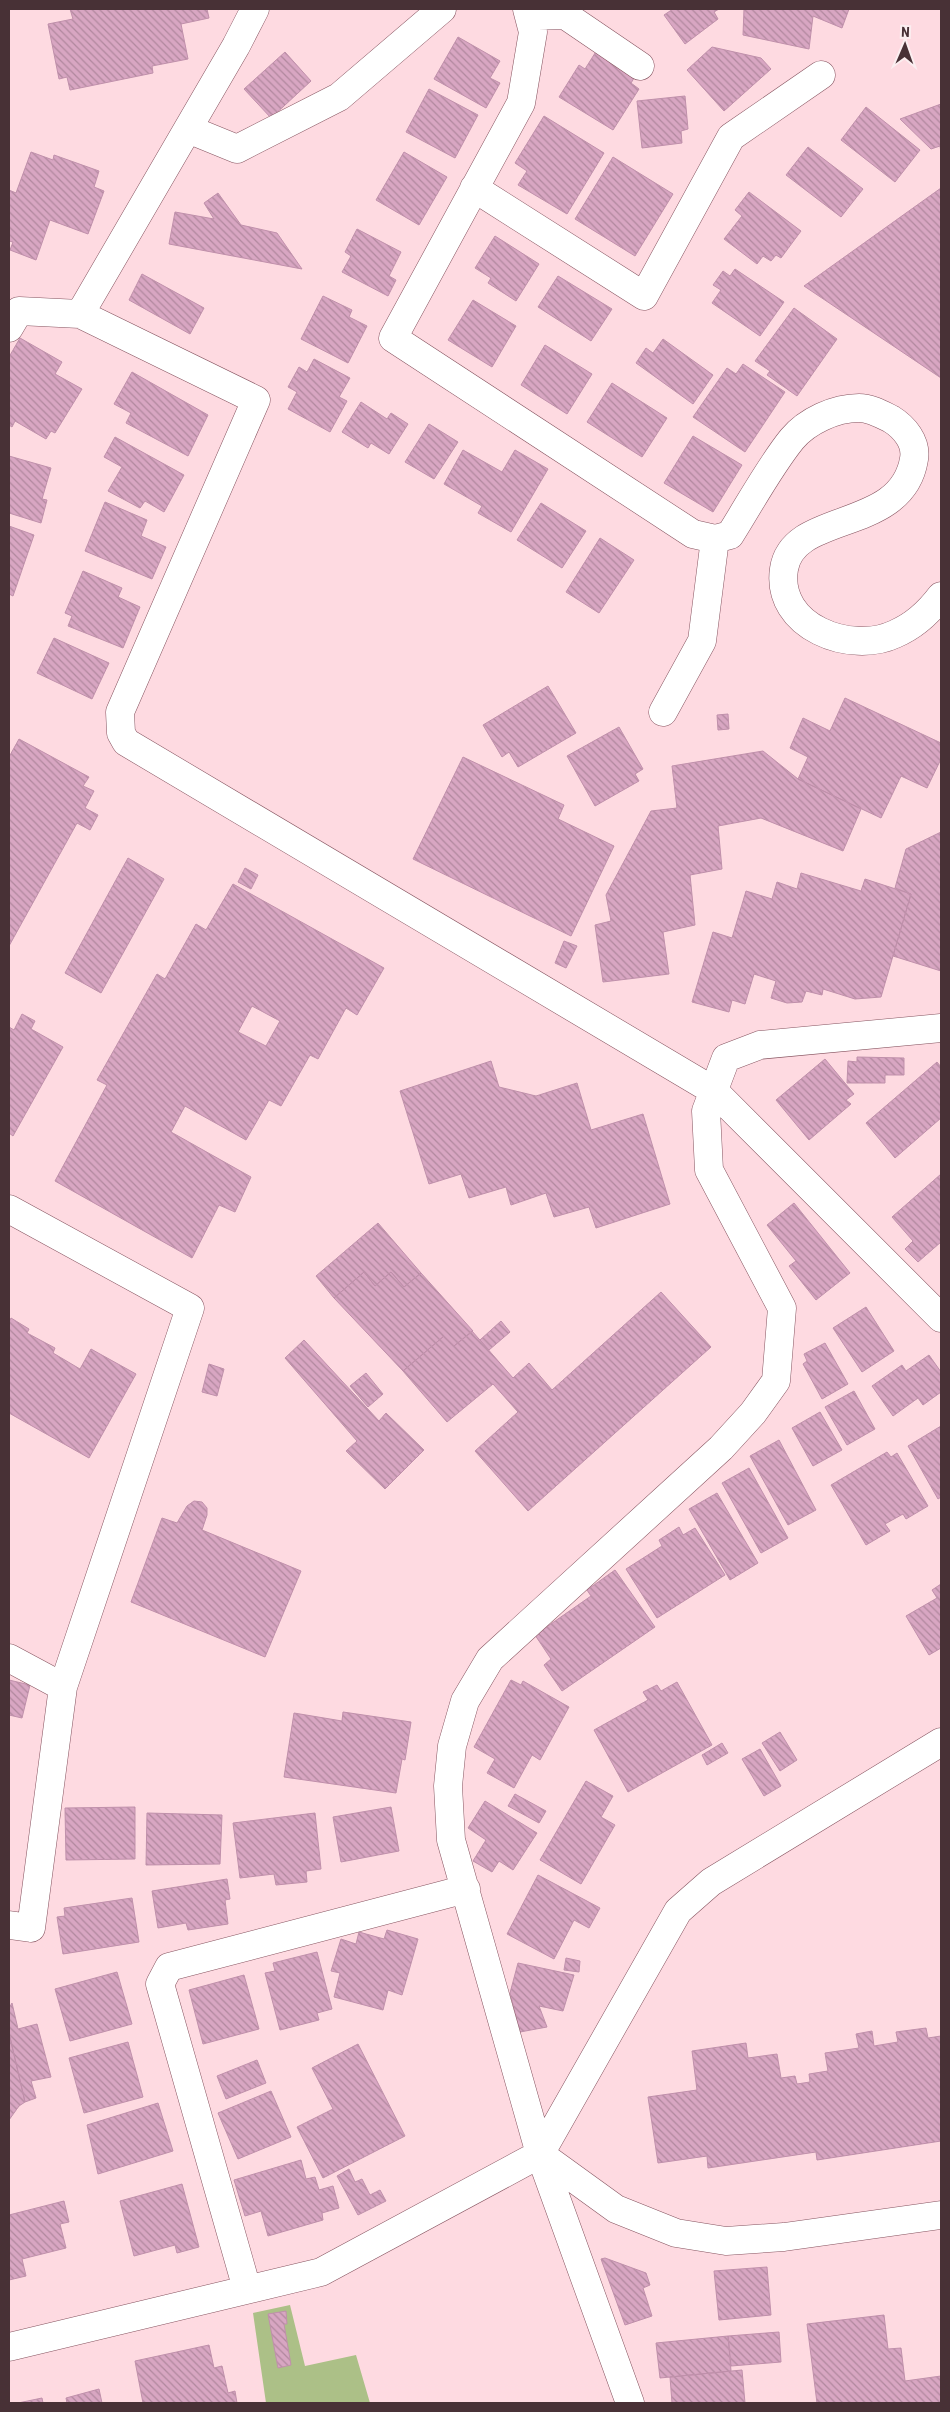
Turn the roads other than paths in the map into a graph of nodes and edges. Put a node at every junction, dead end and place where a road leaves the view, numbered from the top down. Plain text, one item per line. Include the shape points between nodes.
1 (255, 9) edge
2 (442, 9) edge
3 (528, 12) edge
4 (640, 66) dead end
5 (821, 75) dead end
6 (188, 129) junction
7 (474, 188) junction
8 (80, 314) junction
9 (9, 328) edge
10 (715, 539) junction
11 (941, 596) edge
12 (663, 712) dead end
13 (941, 1028) edge
14 (714, 1091) junction
15 (9, 1209) edge
16 (941, 1318) edge
17 (9, 1658) edge
18 (63, 1687) junction
19 (941, 1742) edge
20 (466, 1889) junction
21 (9, 1925) edge
22 (540, 2154) junction
23 (941, 2214) edge
24 (247, 2289) junction
25 (9, 2346) edge
26 (630, 2403) edge

1 - 6 street
2 - 6 street via 339,96 237,149
3 - 4 street via 565,15
3 - 7 street via 533,32 521,103
5 - 7 street via 730,137 644,296
6 - 8 street
7 - 10 street via 393,338 692,534
8 - 9 street via 19,311
8 - 14 street via 256,400 120,712 121,734 126,742
10 - 11 street via 730,535 792,438 821,417 860,408 880,413 910,436 914,457 907,481 884,505 801,540 787,554 783,571 784,590 792,609 808,625 829,636 849,641 894,635 916,622
10 - 12 street via 702,641
13 - 14 street via 760,1045 726,1058
14 - 16 street
14 - 20 street via 706,1111 708,1170 782,1308 776,1381 753,1413 721,1448 490,1659 465,1701 450,1762 448,1786 452,1840
15 - 18 street via 190,1308
17 - 18 street
18 - 21 street via 31,1928
19 - 22 street via 711,1882 678,1911
20 - 22 street
20 - 24 street via 168,1967 160,1984
22 - 23 street via 616,2209 676,2233 726,2241 784,2237
22 - 24 street via 321,2272
22 - 26 street
24 - 25 street

